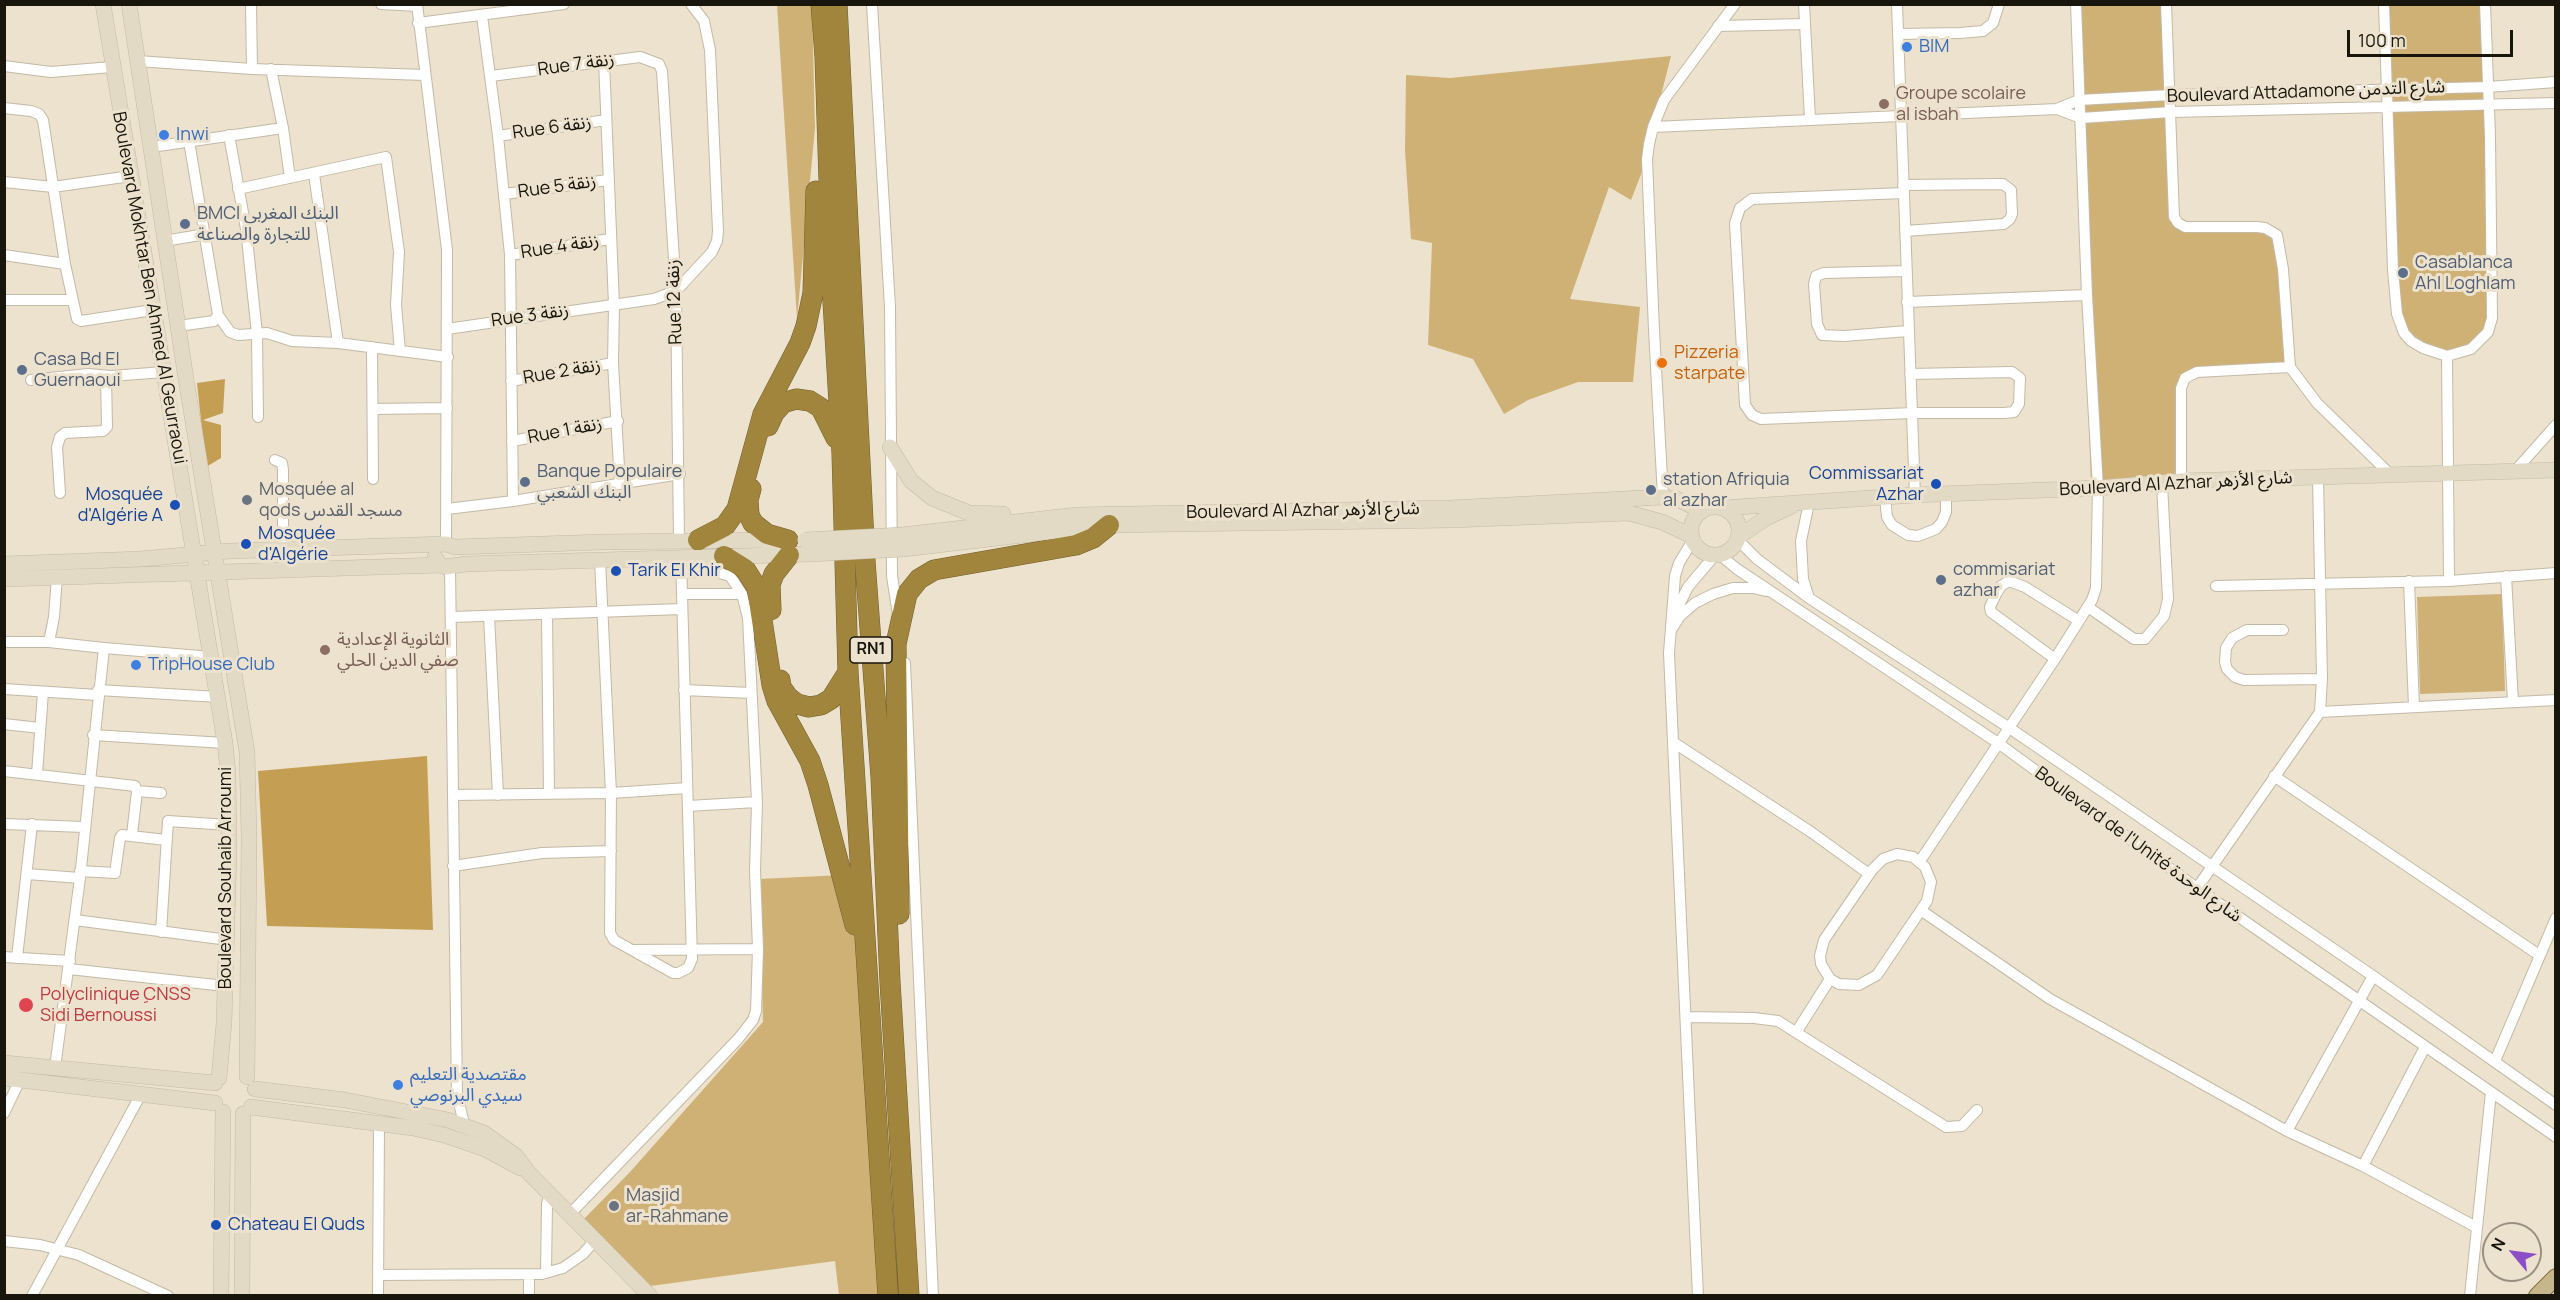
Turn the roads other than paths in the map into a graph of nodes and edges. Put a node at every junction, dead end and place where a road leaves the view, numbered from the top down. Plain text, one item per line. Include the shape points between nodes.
1 (104, 4) edge
2 (129, 4) edge
3 (251, 4) edge
4 (381, 4) edge
5 (564, 4) edge
6 (691, 4) edge
7 (821, 4) edge
8 (837, 4) edge
9 (872, 4) edge
10 (1735, 4) edge
11 (1804, 4) edge
12 (1897, 4) edge
13 (1999, 4) edge
14 (2076, 4) edge
15 (2166, 4) edge
16 (2384, 4) edge
17 (2485, 4) edge
18 (417, 5) edge
19 (482, 16) junction
20 (418, 23) junction
21 (1805, 24) junction
22 (1718, 26) junction
23 (1898, 34) junction
24 (825, 57) junction
25 (604, 60) junction
26 (138, 61) junction
27 (659, 64) joint
28 (4, 66) edge
29 (112, 67) junction
30 (252, 69) junction
31 (271, 69) junction
32 (424, 75) junction
33 (491, 76) junction
34 (2556, 82) edge
35 (2488, 87) junction
36 (2387, 88) junction
37 (2170, 95) junction
38 (2079, 100) junction
39 (2556, 103) edge
40 (2489, 105) junction
41 (2388, 106) junction
42 (4, 108) edge
43 (2057, 109) junction
44 (2171, 112) junction
45 (1901, 115) junction
46 (2081, 118) junction
47 (1810, 119) junction
48 (606, 120) junction
49 (1653, 127) junction
50 (284, 128) junction
51 (229, 135) junction
52 (498, 136) junction
53 (189, 141) junction
54 (151, 147) junction
55 (314, 174) junction
56 (131, 176) junction
57 (290, 178) junction
58 (608, 180) junction
59 (4, 182) edge
60 (53, 187) junction
61 (238, 189) junction
62 (1904, 189) junction
63 (505, 194) junction
64 (1905, 231) junction
65 (206, 234) junction
66 (610, 239) junction
67 (164, 242) junction
68 (4, 255) edge
69 (510, 255) junction
70 (65, 264) junction
71 (1907, 271) junction
72 (676, 291) junction
73 (2087, 295) junction
74 (4, 300) edge
75 (71, 300) junction
76 (1907, 302) junction
77 (614, 305) junction
78 (153, 310) junction
79 (218, 315) junction
80 (512, 319) junction
81 (178, 326) junction
82 (447, 329) junction
83 (1908, 331) junction
84 (257, 334) junction
85 (338, 343) junction
86 (372, 347) junction
87 (400, 351) junction
88 (2447, 356) junction
89 (448, 357) junction
90 (613, 363) junction
91 (2290, 367) junction
92 (164, 372) junction
93 (1910, 374) junction
94 (106, 376) junction
95 (31, 380) dead end
96 (511, 381) junction
97 (447, 408) junction
98 (373, 409) junction
99 (1913, 413) junction
100 (258, 417) dead end
101 (618, 421) junction
102 (2556, 425) edge
103 (512, 441) junction
104 (890, 447) junction
105 (842, 453) junction
106 (275, 460) dead end
107 (2556, 470) edge
108 (2514, 472) junction
109 (680, 474) junction
110 (2391, 475) junction
111 (2449, 475) junction
112 (2318, 478) junction
113 (373, 479) dead end
114 (2181, 481) junction
115 (620, 484) junction
116 (2162, 484) junction
117 (2098, 488) junction
118 (60, 493) dead end
119 (1946, 494) junction
120 (1916, 495) junction
121 (1663, 497) junction
122 (1886, 497) junction
123 (513, 501) junction
124 (1803, 504) junction
125 (1723, 508) junction
126 (447, 509) junction
127 (1702, 510) junction
128 (1141, 514) junction
129 (1109, 525) junction
130 (1692, 538) junction
131 (1738, 538) junction
132 (689, 540) junction
133 (902, 542) junction
134 (448, 545) junction
135 (798, 547) junction
136 (723, 548) junction
137 (283, 549) junction
138 (214, 552) junction
139 (193, 554) junction
140 (1717, 554) junction
141 (600, 560) junction
142 (4, 564) edge
143 (681, 565) junction
144 (448, 566) junction
145 (196, 571) junction
146 (217, 571) junction
147 (2556, 573) edge
148 (2506, 576) junction
149 (57, 577) junction
150 (4, 579) edge
151 (2449, 580) junction
152 (2409, 581) junction
153 (2321, 582) junction
154 (2216, 586) dead end
155 (1772, 593) junction
156 (682, 594) junction
157 (742, 594) junction
158 (1809, 598) junction
159 (2088, 607) junction
160 (682, 609) junction
161 (602, 611) junction
162 (547, 614) junction
163 (489, 616) junction
164 (452, 617) junction
165 (2079, 621) junction
166 (899, 624) junction
167 (1670, 629) junction
168 (2283, 630) dead end
169 (4, 642) edge
170 (49, 642) junction
171 (104, 648) junction
172 (212, 657) junction
173 (2055, 659) junction
174 (848, 672) junction
175 (2322, 679) junction
176 (4, 689) edge
177 (684, 690) junction
178 (44, 692) junction
179 (98, 692) junction
180 (751, 693) junction
181 (219, 697) junction
182 (2556, 700) edge
183 (2513, 702) junction
184 (2414, 707) junction
185 (2320, 712) junction
186 (4, 724) edge
187 (2008, 727) junction
188 (40, 729) junction
189 (93, 735) junction
190 (1673, 742) junction
191 (225, 743) junction
192 (1998, 743) junction
193 (4, 771) edge
194 (37, 774) junction
195 (2274, 776) junction
196 (89, 780) junction
197 (687, 788) junction
198 (137, 791) junction
199 (611, 793) junction
200 (161, 794) dead end
201 (549, 794) junction
202 (453, 795) junction
203 (498, 795) junction
204 (757, 802) junction
205 (688, 806) junction
206 (4, 824) edge
207 (32, 824) junction
208 (229, 825) junction
209 (84, 827) junction
210 (132, 835) junction
211 (166, 840) junction
212 (611, 851) junction
213 (1920, 861) junction
214 (453, 866) junction
215 (2212, 867) junction
216 (27, 874) junction
217 (80, 874) junction
218 (1869, 874) junction
219 (2197, 888) junction
220 (1922, 911) junction
221 (2556, 918) edge
222 (75, 920) junction
223 (161, 932) junction
224 (228, 940) junction
225 (692, 948) junction
226 (758, 949) junction
227 (632, 950) junction
228 (2539, 956) junction
229 (4, 957) edge
230 (17, 958) junction
231 (69, 965) junction
232 (2373, 976) junction
233 (1830, 979) junction
234 (890, 982) junction
235 (225, 986) junction
236 (2360, 1002) junction
237 (1686, 1017) junction
238 (1797, 1031) junction
239 (2425, 1047) junction
240 (2495, 1061) junction
241 (4, 1063) edge
242 (56, 1068) junction
243 (12, 1079) edge
244 (217, 1081) junction
245 (251, 1083) junction
246 (2491, 1092) junction
247 (141, 1094) junction
248 (457, 1094) junction
249 (2556, 1105) edge
250 (219, 1108) junction
251 (247, 1110) junction
252 (1977, 1110) dead end
253 (4, 1113) edge
254 (876, 1114) junction
255 (448, 1119) junction
256 (379, 1124) junction
257 (464, 1124) junction
258 (2288, 1131) junction
259 (444, 1135) junction
260 (2556, 1137) edge
261 (460, 1140) junction
262 (2363, 1166) junction
263 (528, 1172) junction
264 (550, 1194) junction
265 (570, 1214) junction
266 (2476, 1227) junction
267 (595, 1240) junction
268 (4, 1241) edge
269 (57, 1249) junction
270 (546, 1273) junction
271 (378, 1275) junction
272 (529, 1276) junction
273 (2556, 1277) edge
274 (148, 1291) edge
275 (32, 1296) edge
276 (168, 1296) edge
277 (221, 1296) edge
278 (243, 1296) edge
279 (378, 1296) edge
280 (529, 1296) edge
281 (650, 1296) edge
282 (888, 1296) edge
283 (909, 1296) edge
284 (933, 1296) edge
285 (1698, 1296) edge
286 (2470, 1296) edge
287 (2537, 1296) edge

1 - 29 main road, Boulevard Mokhtar Ben Ahmed Al Geurraoui
2 - 26 main road, Boulevard Mokhtar Ben Ahmed Al Geurraoui
3 - 30 street
4 - 18 street
5 - 19 street
6 - 72 street via 704,21 711,50 717,241 712,252
7 - 24 highway, RN1
8 - 234 highway, RN1
9 - 104 street via 890,308
10 - 22 street
11 - 21 street
12 - 23 street
13 - 23 street via 1993,22 1983,30
14 - 38 street
15 - 37 street
16 - 36 street
17 - 35 street
18 - 20 street
19 - 20 street
19 - 33 street
20 - 32 street
21 - 22 street
21 - 47 street
22 - 49 street via 1664,100
23 - 45 street
24 - 105 highway, RN1
24 - 132 highway via 813,292 806,326 763,414 736,509 724,526
25 - 27 street, Rue 7 زنقة via 640,57
25 - 33 street, Rue 7 زنقة
25 - 48 street
26 - 30 street
26 - 54 main road, Boulevard Mokhtar Ben Ahmed Al Geurraoui
27 - 72 street, Rue 12 زنقة
28 - 29 street via 51,72
29 - 56 main road, Boulevard Mokhtar Ben Ahmed Al Geurraoui
30 - 31 street
31 - 32 street
31 - 50 street
32 - 82 street via 446,231
33 - 52 street
34 - 35 street, Boulevard Attadamone شارع التدمن
35 - 36 street, Boulevard Attadamone شارع التدمن
35 - 40 street
36 - 37 street, Boulevard Attadamone شارع التدمن
36 - 41 street
37 - 38 street, Boulevard Attadamone شارع التدمن
37 - 44 street
38 - 43 street, Boulevard Attadamone شارع التدمن
38 - 46 street
39 - 40 street, Boulevard Attadamone شارع التدمن
40 - 41 street, Boulevard Attadamone شارع التدمن
40 - 88 street via 2492,318 2488,332 2471,350
41 - 44 street, Boulevard Attadamone شارع التدمن
41 - 88 street via 2392,270 2397,314 2411,341
42 - 60 street via 31,111 43,120
43 - 45 street, Boulevard Attadamone شارع التدمن
43 - 46 street, Boulevard Attadamone شارع التدمن
44 - 46 street, Boulevard Attadamone شارع التدمن
44 - 91 street via 2174,217 2178,223 2187,228 2265,228 2277,235
45 - 47 street, Boulevard Attadamone شارع التدمن
45 - 62 street
46 - 73 street
47 - 49 street, Boulevard Attadamone شارع التدمن
48 - 52 street, Rue 6 زنقة
48 - 58 street
49 - 121 street via 1647,159
50 - 51 street
50 - 57 street
51 - 53 street
51 - 61 street
52 - 63 street
53 - 54 street
53 - 65 street
54 - 67 main road, Boulevard Mokhtar Ben Ahmed Al Geurraoui
55 - 57 street
55 - 85 street
55 - 87 street via 386,157 399,252 396,305
56 - 60 street
56 - 78 main road, Boulevard Mokhtar Ben Ahmed Al Geurraoui
57 - 61 street
58 - 63 street, Rue 5 زنقة
58 - 66 street
59 - 60 street
60 - 70 street
61 - 84 street
62 - 64 street
62 - 64 street via 2003,184 2011,190 2012,214 2004,224
62 - 99 street via 1752,199 1740,208 1735,224 1748,412 1761,418
63 - 69 street
64 - 71 street
65 - 67 street
65 - 79 street
66 - 69 street, Rue 4 زنقة
66 - 77 street
67 - 81 main road, Boulevard Mokhtar Ben Ahmed Al Geurraoui
68 - 70 street
69 - 80 street
70 - 75 street
71 - 76 street
71 - 83 street via 1824,273 1816,276 1814,284 1817,324 1822,334
72 - 77 street, Rue 3 زنقة
72 - 109 street, Rue 12 زنقة
73 - 76 street
73 - 117 street
74 - 75 street
75 - 78 street via 74,315 81,321
76 - 83 street
77 - 80 street, Rue 3 زنقة
77 - 90 street
78 - 92 main road, Boulevard Mokhtar Ben Ahmed Al Geurraoui
79 - 81 street via 214,321
79 - 84 street via 230,332
80 - 82 street, Rue 3 زنقة
80 - 96 street
81 - 138 main road, Boulevard Mokhtar Ben Ahmed Al Geurraoui
82 - 89 street
83 - 93 street
84 - 85 street via 292,341
84 - 100 street
85 - 86 street
86 - 87 street
86 - 98 street
87 - 89 street
88 - 111 street
89 - 97 street
90 - 96 street, Rue 2 زنقة
90 - 101 street
91 - 110 street via 2317,403
91 - 114 street via 2197,372 2185,378 2181,388
92 - 94 street
92 - 139 main road, Boulevard Mokhtar Ben Ahmed Al Geurraoui
93 - 99 street
93 - 99 street via 2012,372 2020,378 2021,385 2014,412
94 - 95 street
94 - 118 street via 107,427 103,431 65,433 60,437
96 - 103 street
97 - 98 street
97 - 126 street
98 - 113 street
99 - 120 street
101 - 103 street, Rue 1 زنقة
101 - 115 street
102 - 108 street
103 - 123 street
104 - 128 main road via 911,481 932,498 956,509 982,514 1097,509
104 - 166 street via 892,576
105 - 135 highway via 829,420 810,401 796,399 783,403 774,413 748,500 749,515 759,529
105 - 174 highway, RN1
106 - 137 street via 282,463 283,470
107 - 108 main road, Boulevard Al Azhar شارع الأزهر
108 - 111 main road, Boulevard Al Azhar شارع الأزهر
109 - 115 street
109 - 132 street, Rue 12 زنقة
110 - 111 main road, Boulevard Al Azhar شارع الأزهر
110 - 112 main road, Boulevard Al Azhar شارع الأزهر
111 - 151 street
112 - 114 main road, Boulevard Al Azhar شارع الأزهر
112 - 153 street
114 - 116 main road, Boulevard Al Azhar شارع الأزهر
115 - 123 street
116 - 117 main road, Boulevard Al Azhar شارع الأزهر
116 - 159 street via 2168,600 2164,616 2145,639 2134,639
117 - 119 main road, Boulevard Al Azhar شارع الأزهر
117 - 159 street via 2096,588
119 - 120 main road, Boulevard Al Azhar شارع الأزهر
119 - 122 street via 1942,522 1928,534 1918,536 1892,525 1887,517
120 - 122 main road, Boulevard Al Azhar شارع الأزهر
121 - 127 main road, Boulevard Al Azhar شارع الأزهر
121 - 128 main road, Boulevard Al Azhar شارع الأزهر via 1450,508
122 - 124 main road, Boulevard Al Azhar شارع الأزهر
123 - 126 street
124 - 125 main road, Boulevard Al Azhar شارع الأزهر
124 - 131 main road, Boulevard Al Azhar شارع الأزهر via 1766,518
124 - 158 street via 1801,560
125 - 127 main road
125 - 131 main road via 1734,517
126 - 134 street
127 - 130 main road via 1693,522
128 - 133 main road, Boulevard Al Azhar شارع الأزهر via 1077,515
129 - 130 main road, Boulevard Al Azhar شارع الأزهر via 1629,513 1662,522
129 - 133 main road, Boulevard Al Azhar شارع الأزهر
129 - 166 highway via 1094,538 1066,548 934,570 913,584
130 - 140 main road via 1702,551
130 - 167 street via 1679,563
131 - 140 main road via 1733,546
131 - 158 street, Boulevard de l'Unité شارع الوحدة via 1757,559
132 - 134 main road
132 - 136 main road
133 - 135 main road, bridge
134 - 137 main road
134 - 144 main road via 458,553 458,559
135 - 136 main road
135 - 174 highway via 774,574 769,597 781,687 797,704 821,705 831,699
136 - 143 main road
136 - 254 highway via 758,588 772,685 818,785 855,925
137 - 138 main road
138 - 139 main road
138 - 146 main road, Boulevard Mokhtar Ben Ahmed Al Geurraoui
139 - 142 main road
139 - 145 main road, Boulevard Mokhtar Ben Ahmed Al Geurraoui
140 - 155 street, Boulevard de l'Unité شارع الوحدة
140 - 167 street via 1688,587
141 - 143 main road
141 - 144 main road
141 - 161 street
143 - 156 street
143 - 157 street via 727,574
144 - 146 main road
144 - 164 street
145 - 146 main road
145 - 149 main road
145 - 172 main road, Boulevard Souhaib Arroumi
146 - 245 main road, Boulevard Souhaib Arroumi via 248,766
147 - 148 street
148 - 151 street
148 - 183 street
149 - 150 main road
149 - 170 street
151 - 152 street
152 - 153 street
152 - 184 street
153 - 154 street
153 - 175 street
155 - 167 street via 1733,588 1713,594 1695,603
155 - 192 street, Boulevard de l'Unité شارع الوحدة
156 - 157 street
156 - 160 street
157 - 180 street via 748,618
158 - 187 street, Boulevard de l'Unité شارع الوحدة
159 - 165 street
160 - 161 street
160 - 177 street
161 - 162 street
161 - 199 street
162 - 163 street
162 - 201 street
163 - 164 street
163 - 203 street
164 - 202 street
165 - 173 street
165 - 173 street via 2025,587 2010,582 2001,586 1991,612
166 - 234 highway via 896,659 900,907
166 - 284 street via 908,706
167 - 190 street
168 - 175 street via 2247,630 2232,638 2225,657 2227,669 2244,680
169 - 170 street
170 - 171 street
171 - 172 street
171 - 179 street
172 - 181 main road, Boulevard Souhaib Arroumi
173 - 187 street
174 - 254 highway, RN1
175 - 185 street
176 - 178 street
177 - 180 street
177 - 197 street
178 - 179 street
178 - 188 street
179 - 181 street
179 - 189 street
180 - 204 street
181 - 191 main road, Boulevard Souhaib Arroumi
182 - 183 street
183 - 184 street
184 - 185 street
185 - 195 street
186 - 188 street
187 - 192 street
187 - 215 street, Boulevard de l'Unité شارع الوحدة
188 - 194 street
189 - 191 street
189 - 196 street
190 - 218 street
190 - 237 street
191 - 208 main road, Boulevard Souhaib Arroumi
192 - 213 street
192 - 219 street, Boulevard de l'Unité شارع الوحدة
193 - 194 street
194 - 196 street
195 - 215 street
195 - 228 street
196 - 198 street via 130,784
196 - 209 street
197 - 199 street
197 - 205 street
198 - 200 street
198 - 210 street
199 - 201 street
199 - 212 street
201 - 203 street
202 - 203 street
202 - 214 street
204 - 205 street
204 - 226 street
205 - 225 street
206 - 207 street
207 - 209 street
207 - 216 street
208 - 211 street via 173,819 168,821
208 - 224 main road, Boulevard Souhaib Arroumi
209 - 217 street
210 - 211 street
210 - 217 street via 120,838 115,873
211 - 223 street
212 - 214 street via 542,854
212 - 227 street via 610,933 614,940
213 - 218 street via 1905,855 1890,856
213 - 220 street via 1931,882
214 - 248 street
215 - 219 street
215 - 232 street, Boulevard de l'Unité شارع الوحدة
216 - 217 street
216 - 230 street
217 - 222 street
218 - 233 street via 1821,948 1821,964
219 - 236 street, Boulevard de l'Unité شارع الوحدة
220 - 233 street via 1876,975 1859,986 1848,987
220 - 258 street via 2050,999
221 - 228 street
222 - 223 street
222 - 231 street
223 - 224 street
224 - 235 main road, Boulevard Souhaib Arroumi
225 - 226 street
225 - 227 street
225 - 227 street via 688,968 678,973
226 - 265 street via 756,1011 746,1030
228 - 240 street
229 - 230 street
230 - 231 street
231 - 235 street
231 - 242 street
232 - 236 street
232 - 240 street, Boulevard de l'Unité شارع الوحدة
233 - 238 street
234 - 283 highway, RN1
235 - 244 main road, Boulevard Souhaib Arroumi
236 - 239 street, Boulevard de l'Unité شارع الوحدة
236 - 258 street
237 - 238 street via 1768,1019
237 - 285 street
238 - 252 street via 1946,1127 1962,1126
239 - 246 street, Boulevard de l'Unité شارع الوحدة
239 - 262 street
240 - 249 street, Boulevard de l'Unité شارع الوحدة
241 - 242 main road
242 - 244 main road
243 - 247 main road
243 - 253 street
244 - 245 main road via 233,1072
244 - 250 main road via 212,1093
245 - 251 main road via 255,1097
245 - 255 main road
246 - 260 street, Boulevard de l'Unité شارع الوحدة
246 - 266 street
247 - 250 main road
247 - 269 street
248 - 255 street
248 - 257 street
250 - 251 main road via 232,1115
250 - 277 main road
251 - 256 main road
251 - 278 main road
254 - 282 highway, RN1
255 - 257 main road
255 - 259 main road
256 - 259 main road
256 - 271 street
257 - 261 main road
257 - 263 main road via 501,1143
258 - 262 street
259 - 261 main road
261 - 263 main road
262 - 266 street
263 - 264 main road
264 - 265 main road
264 - 270 street
265 - 267 main road
266 - 286 street
267 - 270 street via 563,1268
267 - 281 main road
268 - 269 street
269 - 274 street via 79,1255
269 - 275 street
270 - 272 street
271 - 272 street
271 - 279 street
272 - 280 street
273 - 287 main road
274 - 276 street

